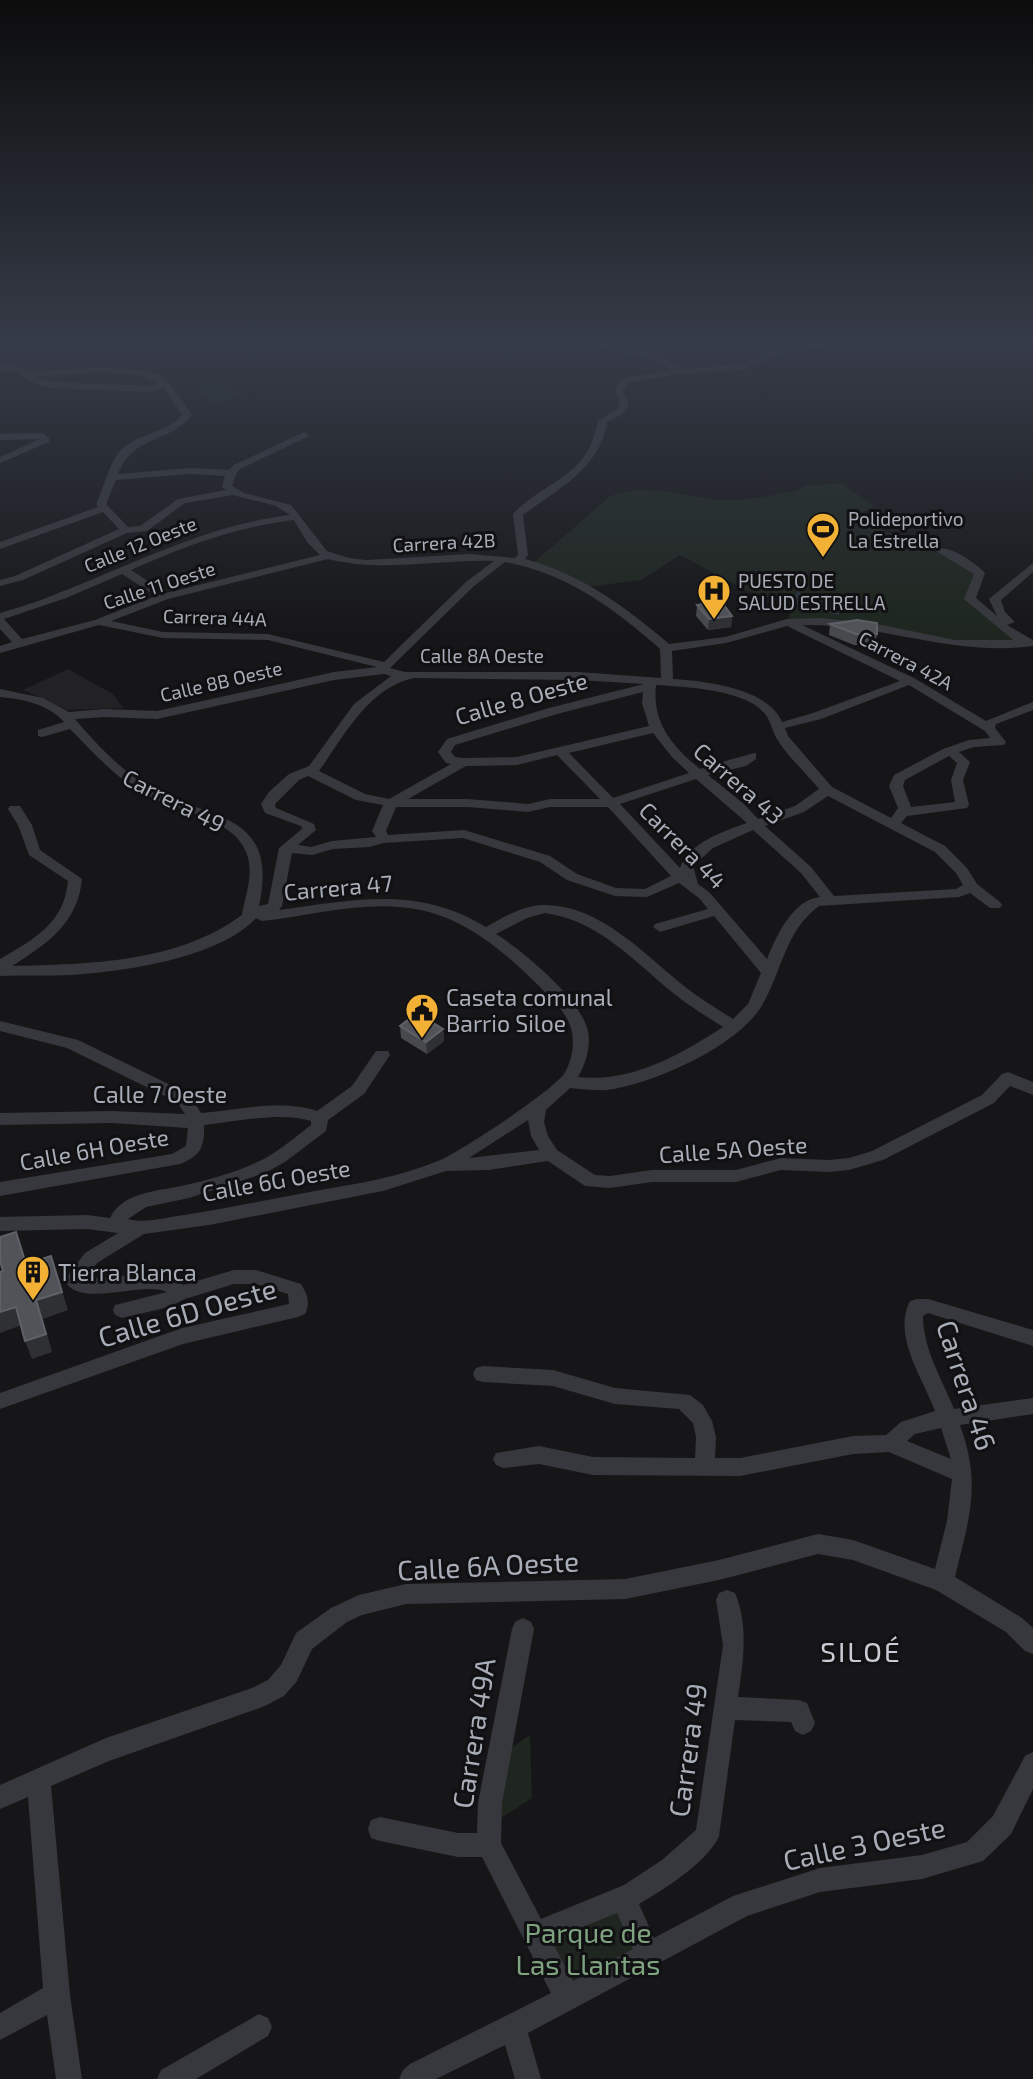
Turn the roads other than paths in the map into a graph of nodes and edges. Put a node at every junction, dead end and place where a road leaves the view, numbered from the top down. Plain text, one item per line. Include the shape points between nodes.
1 (46, 440) edge
2 (144, 440) edge
3 (294, 440) edge
4 (598, 440) edge
5 (0, 460) edge
6 (234, 470) junction
7 (113, 477) junction
8 (234, 492) junction
9 (103, 509) junction
10 (297, 517) junction
11 (143, 529) junction
12 (125, 530) junction
13 (0, 546) edge
14 (167, 549) junction
15 (939, 550) dead end
16 (329, 556) junction
17 (504, 558) junction
18 (518, 561) junction
19 (1033, 566) edge
20 (122, 569) junction
21 (0, 583) edge
22 (164, 597) junction
23 (0, 619) edge
24 (99, 622) junction
25 (787, 622) junction
26 (19, 643) junction
27 (1032, 644) edge
28 (666, 648) junction
29 (0, 650) edge
30 (385, 668) junction
31 (401, 675) junction
32 (910, 681) junction
33 (667, 682) junction
34 (649, 686) junction
35 (2, 696) edge
36 (1033, 705) edge
37 (69, 720) junction
38 (779, 726) junction
39 (989, 728) junction
40 (657, 729) junction
41 (42, 733) dead end
42 (951, 751) junction
43 (562, 752) junction
44 (752, 756) dead end
45 (463, 762) junction
46 (309, 771) junction
47 (698, 775) junction
48 (824, 786) junction
49 (391, 803) junction
50 (610, 803) junction
51 (15, 809) dead end
52 (903, 812) junction
53 (754, 824) junction
54 (893, 826) junction
55 (376, 841) junction
56 (286, 848) junction
57 (685, 881) junction
58 (971, 887) junction
59 (829, 900) junction
60 (995, 905) dead end
61 (717, 912) junction
62 (250, 914) junction
63 (660, 927) dead end
64 (486, 933) junction
65 (0, 966) edge
66 (0, 971) edge
67 (769, 972) junction
68 (0, 1026) edge
69 (733, 1027) junction
70 (382, 1055) dead end
71 (566, 1082) junction
72 (1033, 1089) edge
73 (540, 1104) junction
74 (319, 1118) junction
75 (0, 1119) edge
76 (195, 1120) junction
77 (551, 1154) junction
78 (446, 1165) junction
79 (0, 1189) edge
80 (0, 1224) edge
81 (118, 1226) junction
82 (141, 1228) junction
83 (179, 1293) junction
84 (122, 1310) dead end
85 (1033, 1338) edge
86 (483, 1374) dead end
87 (0, 1401) edge
88 (1033, 1406) edge
89 (946, 1418) junction
90 (890, 1443) junction
91 (503, 1460) dead end
92 (705, 1466) junction
93 (963, 1474) junction
94 (943, 1583) junction
95 (727, 1600) dead end
96 (523, 1629) dead end
97 (1033, 1643) edge
98 (725, 1708) junction
99 (803, 1723) dead end
100 (1033, 1764) edge
101 (39, 1781) junction
102 (0, 1797) edge
103 (380, 1829) dead end
104 (489, 1845) junction
105 (623, 1897) junction
106 (536, 1934) junction
107 (648, 1953) junction
108 (57, 1995) junction
109 (567, 1997) junction
110 (0, 2027) edge
111 (260, 2027) dead end
112 (513, 2027) junction
113 (69, 2079) edge
114 (170, 2079) edge
115 (412, 2079) edge
116 (528, 2079) edge

1 - 5 street
2 - 7 street via 121,456
3 - 6 street
4 - 18 street via 573,477 518,514 523,555
6 - 7 street
6 - 8 street via 227,487
7 - 9 street
8 - 10 street via 275,502
8 - 11 street via 183,502
9 - 12 street
9 - 13 street
10 - 14 street, Calle 12 Oeste via 238,524
10 - 16 street via 303,531
11 - 12 street
11 - 14 street
12 - 21 street
14 - 20 street, Calle 12 Oeste
15 - 27 street via 980,573 970,599 1011,634
16 - 17 street, Carrera 42B via 378,564
16 - 22 street, Calle 11 Oeste
17 - 18 street, Carrera 42B
17 - 30 street via 470,584
18 - 28 street, Carrera 42B via 587,587
19 - 27 street via 995,599 1000,613
20 - 22 street
20 - 23 street, Calle 12 Oeste
22 - 24 street, Calle 11 Oeste
23 - 26 street
24 - 26 street, Calle 11 Oeste
24 - 30 street, Carrera 44A via 163,635 268,637
25 - 27 street via 882,628 955,643
25 - 28 street via 726,640
25 - 32 street, Carrera 42A
26 - 29 street, Calle 11 Oeste
28 - 33 street
30 - 31 street, Carrera 44A
30 - 37 street, Calle 8B Oeste via 157,715 104,713
31 - 34 street, Calle 8A Oeste via 534,674
31 - 46 street, Calle 8A Oeste via 350,714
32 - 38 street
32 - 39 street, Carrera 42A
33 - 34 street, Calle 8A Oeste
33 - 38 street via 741,695 762,704
34 - 40 street, Carrera 43 via 646,694
34 - 45 street, Calle 8 Oeste via 451,742 444,752
35 - 37 street, Carrera 49 via 38,700
36 - 39 street via 991,722
37 - 41 street, Calle 8B Oeste
37 - 62 street, Carrera 49 via 119,773 155,795 214,818 249,845 256,859
38 - 48 street via 782,737
39 - 42 street, Carrera 42A via 1000,742 983,740
40 - 43 street
40 - 47 street, Carrera 43 via 669,749
42 - 52 street via 898,778
42 - 52 street via 964,762 957,780 962,805
43 - 45 street via 517,761
43 - 50 street, Carrera 44
44 - 47 street
45 - 49 street, Calle 8 Oeste
46 - 49 street via 361,797
46 - 56 street, Calle 8A Oeste via 294,777 268,804 279,815 307,824 309,830 303,837
47 - 50 street
47 - 53 street, Carrera 43
48 - 53 street via 798,810
48 - 54 street
49 - 50 street via 528,808 550,803
49 - 55 street
50 - 57 street, Carrera 44
51 - 65 street via 34,852 75,878 75,891 60,924
52 - 54 street
53 - 57 street via 695,853 686,866
53 - 59 street, Carrera 43 via 818,881
54 - 58 street via 952,859
55 - 56 street via 305,852
55 - 57 street via 473,836 545,859 581,881 629,894
56 - 62 street via 275,906
57 - 61 street, Carrera 44
58 - 59 street via 959,892
58 - 60 street
59 - 67 street via 803,908
61 - 63 street
61 - 67 street, Carrera 44
62 - 64 street, Carrera 47 via 394,902 453,915
62 - 66 street via 215,941 186,949 82,969
64 - 69 street via 535,911 579,916
64 - 71 street, Carrera 47 via 525,962 576,1022 581,1038 573,1073
67 - 69 street via 752,1008
68 - 76 street via 72,1044 113,1062 183,1098 192,1107
69 - 71 street via 687,1056 612,1084
70 - 74 street via 358,1090
71 - 73 street, Calle 6G Oeste
72 - 77 street, Calle 5A Oeste via 1008,1078 988,1099 877,1156 849,1164 781,1164 736,1176 652,1176 610,1182 592,1181
73 - 77 street via 535,1125
73 - 78 street, Calle 6G Oeste
74 - 76 street, Calle 7 Oeste via 285,1112
74 - 81 street via 320,1127 269,1164 141,1201 124,1211
75 - 76 street, Calle 7 Oeste
76 - 79 street, Calle 6H Oeste via 194,1149 189,1154 160,1164
77 - 78 street
78 - 82 street, Calle 6G Oeste via 383,1185
80 - 81 street, Calle 6G Oeste
81 - 82 street, Calle 6G Oeste
82 - 83 street via 91,1258 73,1280 82,1286 164,1282
83 - 84 street via 169,1300
83 - 87 street, Calle 6D Oeste via 234,1277 256,1277 294,1289 298,1309 182,1336
85 - 89 street, Carrera 46 via 917,1306 913,1313 918,1349
86 - 92 street via 553,1378 615,1396 683,1401 702,1421
88 - 89 street
89 - 90 street via 908,1428
89 - 93 street, Carrera 46
90 - 92 street via 818,1450 740,1467
90 - 93 street
91 - 92 street via 539,1455 593,1466
93 - 94 street, Carrera 46
94 - 97 street via 1014,1625
94 - 101 street, Calle 6A Oeste via 853,1550 818,1544 625,1589 406,1594 359,1605 339,1615 304,1641 276,1688 257,1698 106,1750
95 - 98 street, Carrera 49 via 734,1645
96 - 104 street, Carrera 49A via 490,1803
98 - 99 street via 799,1711
98 - 105 street, Carrera 49 via 706,1836 671,1869
100 - 107 street, Calle 3 Oeste via 1002,1825 974,1852 922,1867 820,1880 742,1905
101 - 102 street, Calle 6A Oeste
101 - 108 street
103 - 104 street via 458,1845
104 - 106 street, Carrera 49A
105 - 106 street, Carrera 49
105 - 107 street
106 - 109 street, Carrera 49A
107 - 109 street, Calle 3 Oeste
108 - 110 street
108 - 113 street
109 - 112 street, Calle 3 Oeste
111 - 114 street
112 - 115 street, Calle 3 Oeste
112 - 116 street

